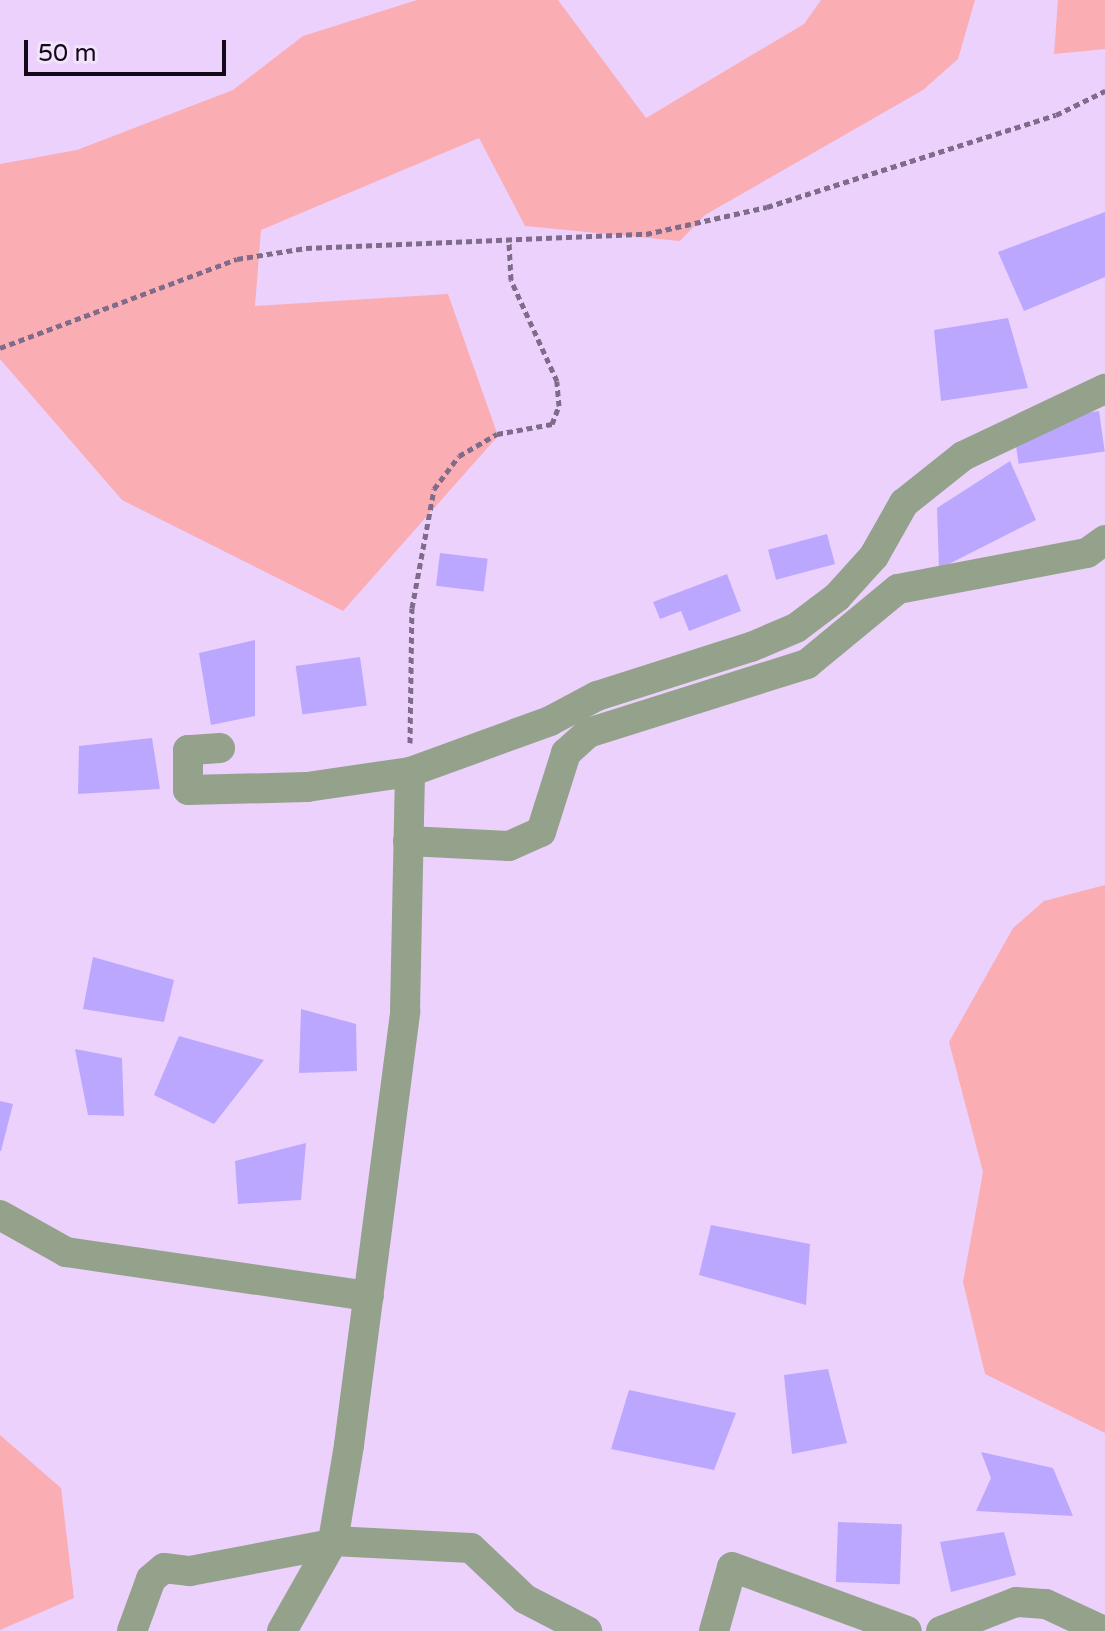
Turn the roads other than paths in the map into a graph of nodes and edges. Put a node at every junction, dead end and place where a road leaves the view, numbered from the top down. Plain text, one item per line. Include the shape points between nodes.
1 (1105, 389) edge
2 (1105, 540) edge
3 (220, 748) dead end
4 (410, 772) junction
5 (408, 841) junction
6 (0, 1215) edge
7 (369, 1296) junction
8 (332, 1542) junction
9 (132, 1631) edge
10 (282, 1631) edge
11 (587, 1631) edge
12 (714, 1631) edge
13 (907, 1631) edge
14 (941, 1631) edge
15 (1104, 1631) edge

1 - 4 street via 963,456 904,503 874,556 796,628 597,696 550,721
2 - 5 street via 1087,553 898,589 807,664 588,733 566,753 553,809 531,836 509,846
3 - 4 street via 188,750 188,790 307,787
4 - 5 street
5 - 7 street via 405,1011
6 - 7 street via 66,1252
7 - 8 street
8 - 9 street via 190,1571 164,1568 151,1579
8 - 10 street
8 - 11 street via 471,1548 525,1599
12 - 13 street via 732,1567
14 - 15 street via 1016,1602 1046,1604

